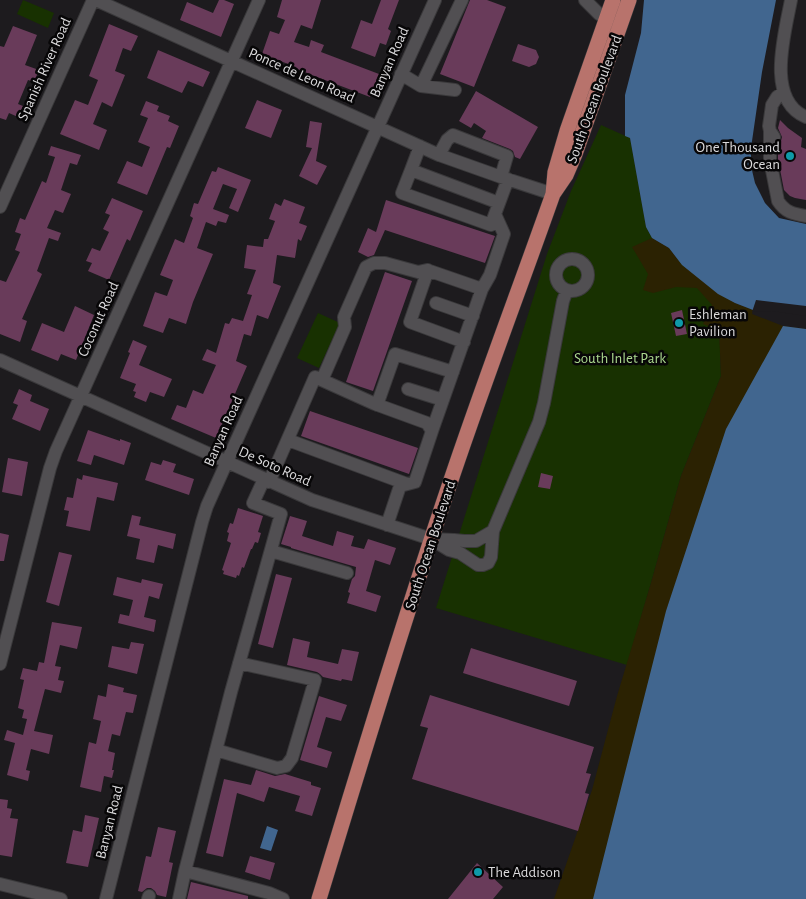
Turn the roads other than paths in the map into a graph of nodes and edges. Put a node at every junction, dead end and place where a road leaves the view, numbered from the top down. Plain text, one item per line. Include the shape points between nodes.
1 (94, 0) edge
2 (260, 0) edge
3 (435, 0) edge
4 (462, 0) edge
5 (584, 0) edge
6 (613, 0) edge
7 (629, 0) edge
8 (791, 0) edge
9 (613, 22) junction
10 (232, 61) junction
11 (402, 74) junction
12 (421, 86) junction
13 (455, 90) dead end
14 (784, 92) junction
15 (806, 118) edge
16 (806, 126) edge
17 (378, 127) junction
18 (420, 146) junction
19 (440, 155) junction
20 (411, 170) junction
21 (504, 178) junction
22 (553, 194) junction
23 (0, 207) edge
24 (497, 209) junction
25 (806, 216) edge
26 (428, 270) junction
27 (482, 289) junction
28 (566, 290) dead end
29 (436, 303) dead end
30 (473, 316) junction
31 (464, 342) junction
32 (0, 360) edge
33 (453, 372) junction
34 (322, 380) junction
35 (408, 389) dead end
36 (81, 397) junction
37 (443, 400) junction
38 (378, 405) junction
39 (432, 431) junction
40 (288, 440) junction
41 (227, 462) junction
42 (267, 480) junction
43 (407, 484) junction
44 (387, 525) junction
45 (493, 532) junction
46 (431, 539) junction
47 (271, 551) junction
48 (347, 573) dead end
49 (239, 663) junction
50 (0, 664) edge
51 (216, 750) junction
52 (186, 872) junction
53 (0, 884) edge
54 (174, 898) edge
55 (61, 899) edge
56 (106, 899) edge
57 (283, 899) edge
58 (319, 899) edge

1 - 10 street, Ponce de Leon Road
1 - 23 street, Spanish River Road
2 - 10 street, Coconut Road
3 - 11 street, Banyan Road
4 - 12 street
5 - 9 street
6 - 9 main road, South Ocean Boulevard
7 - 9 main road, South Ocean Boulevard
8 - 14 street via 781,56
9 - 22 main road, South Ocean Boulevard via 567,131 555,172
10 - 17 street, Ponce de Leon Road
10 - 36 street, Coconut Road
11 - 12 street
11 - 17 street, Banyan Road
12 - 13 street
14 - 15 street via 794,110
14 - 25 street via 772,105 770,160 781,207 787,212
15 - 16 street
17 - 18 street, Ponce de Leon Road
17 - 41 street, Banyan Road
18 - 19 street, Ponce de Leon Road
18 - 20 street
19 - 21 street, Ponce de Leon Road
19 - 21 street via 453,135 507,156
20 - 24 street
20 - 24 street via 402,193 491,224
21 - 22 street, Ponce de Leon Road
21 - 24 street
22 - 46 main road, South Ocean Boulevard
24 - 27 street via 504,234
26 - 27 street
26 - 31 street via 410,322
26 - 34 street via 418,272 374,262 366,267
27 - 30 street
28 - 45 street via 539,422
29 - 30 street
30 - 31 street
31 - 33 street
32 - 36 street, De Soto Road
33 - 37 street
33 - 38 street via 395,354
34 - 38 street
34 - 40 street via 315,377
35 - 37 street
36 - 41 street, De Soto Road
36 - 50 street, Coconut Road via 50,468
37 - 39 street
38 - 39 street via 427,423
39 - 43 street via 415,482
40 - 42 street
40 - 43 street
41 - 42 street, De Soto Road
41 - 56 street, Banyan Road via 202,522
42 - 44 street, De Soto Road via 322,504
42 - 47 street via 253,504 281,514
43 - 44 street via 400,486
44 - 46 street, De Soto Road
45 - 46 street via 476,541
45 - 46 street via 491,557 483,565
46 - 58 main road, South Ocean Boulevard
47 - 48 street
47 - 49 street
49 - 51 street
49 - 51 street via 315,680 292,758 286,766 277,768
51 - 52 street
52 - 54 street
52 - 57 street
53 - 55 street

